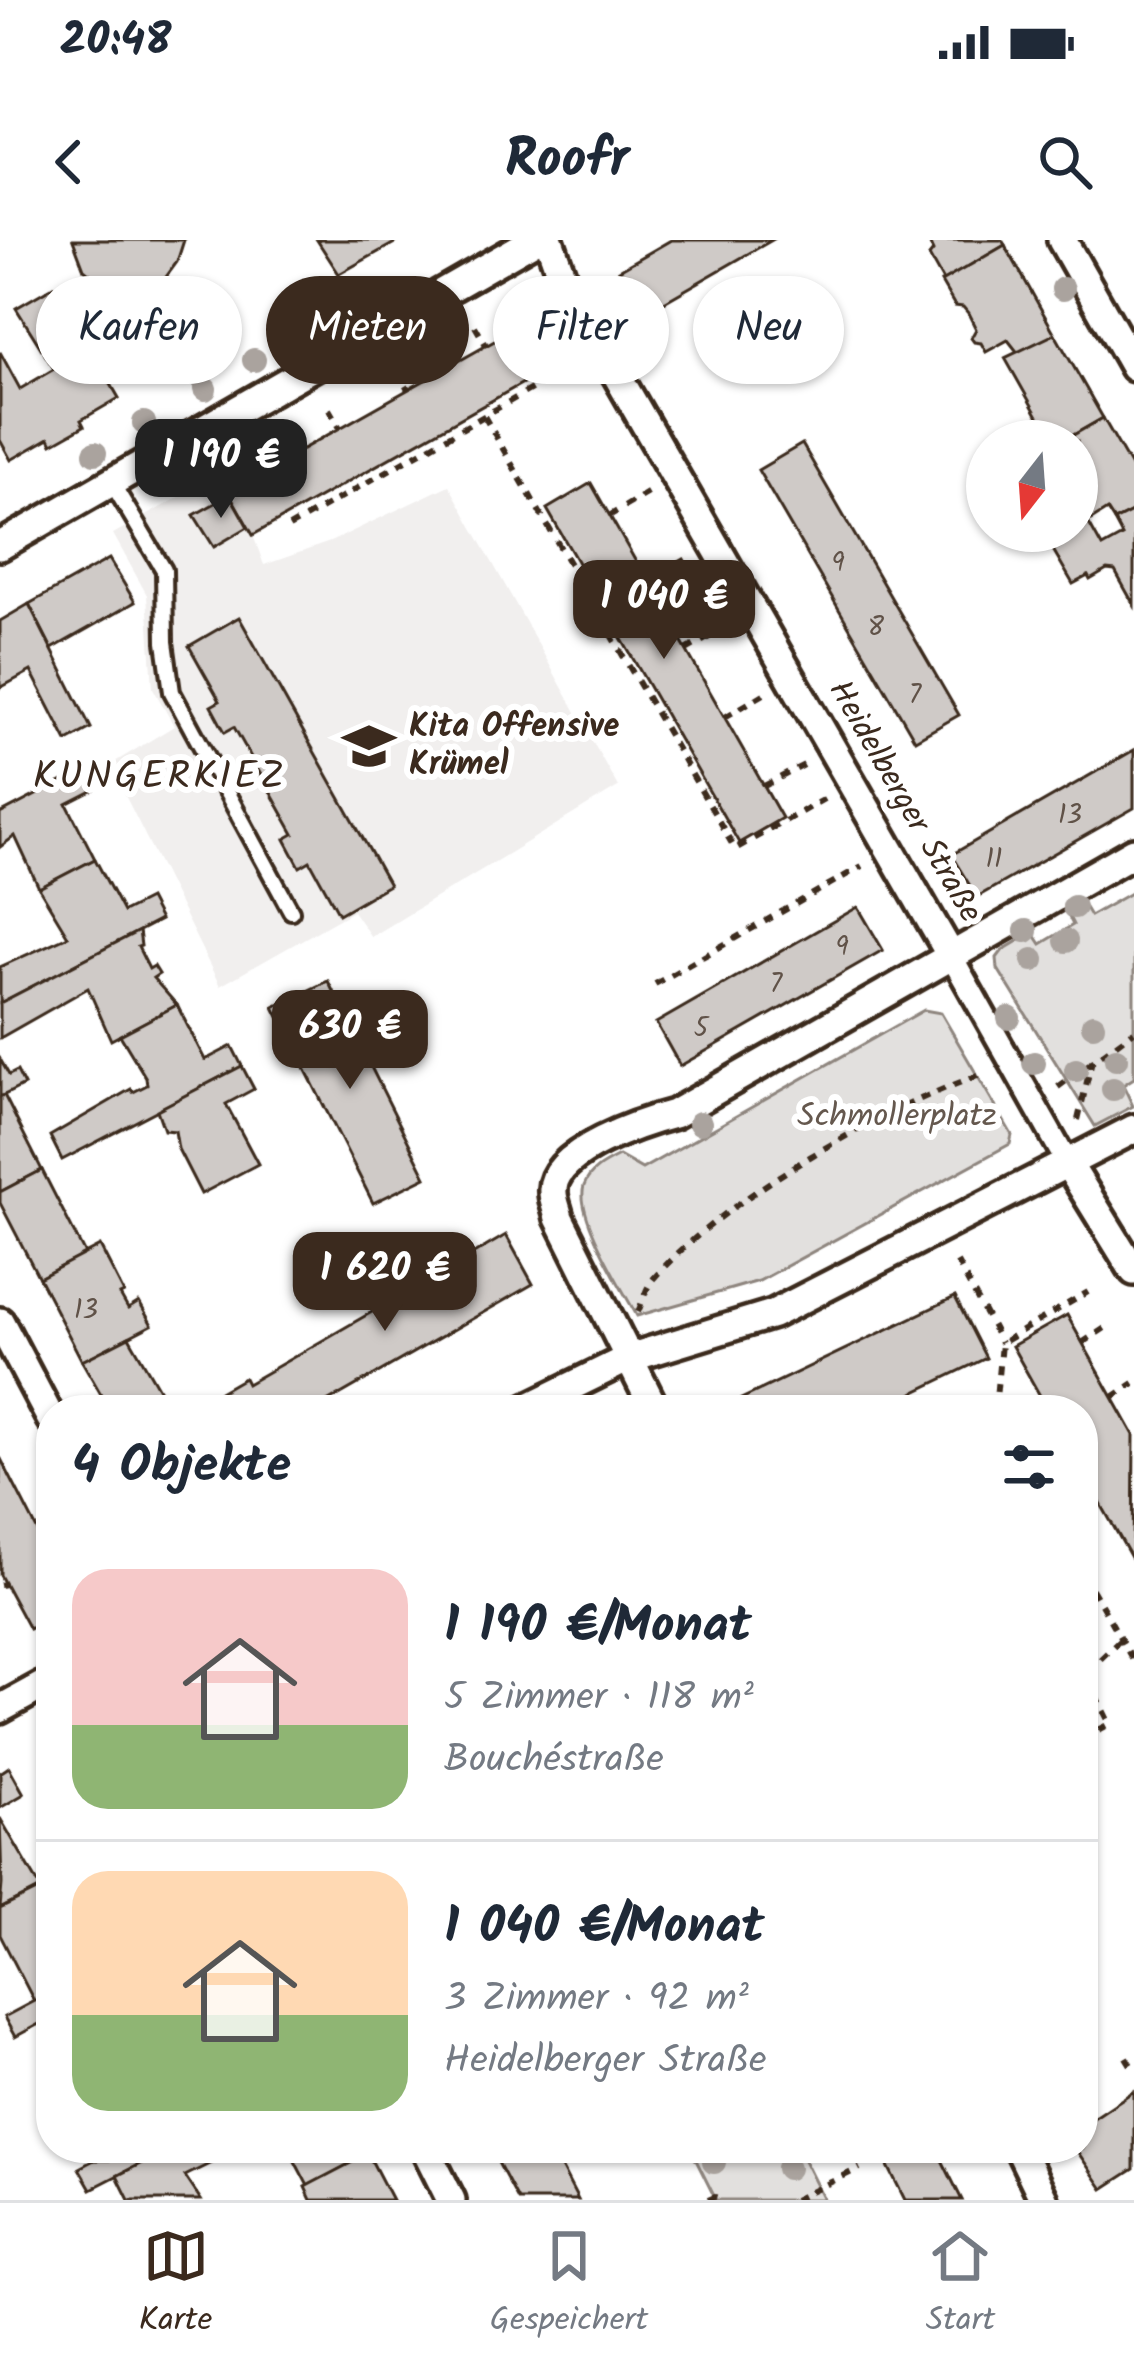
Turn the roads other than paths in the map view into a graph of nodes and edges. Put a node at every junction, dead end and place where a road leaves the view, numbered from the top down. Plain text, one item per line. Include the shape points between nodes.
1 (534, 240) edge
2 (549, 240) edge
3 (1062, 240) edge
4 (1134, 367) edge
5 (112, 482) junction
6 (0, 546) edge
7 (1134, 853) edge
8 (292, 911) dead end
9 (950, 954) junction
10 (1134, 1129) edge
11 (1068, 1164) junction
12 (1134, 1271) edge
13 (0, 1322) edge
14 (629, 1358) junction
15 (38, 1395) edge
16 (554, 1395) edge
17 (648, 1395) edge
18 (36, 1689) edge
19 (0, 1709) edge
20 (432, 2163) edge
21 (1026, 2163) edge
22 (451, 2200) edge
23 (1044, 2200) edge

1 - 5 street
2 - 9 street, Heidelberger Straße via 564,284
3 - 4 street
5 - 6 street
5 - 8 lane via 164,570 172,692
7 - 9 street
9 - 11 street, Heidelberger Straße
9 - 14 street via 674,1114 639,1124 560,1169 552,1186 559,1218
10 - 11 street
11 - 12 street, Heidelberger Straße
11 - 14 street via 773,1314
13 - 15 street
14 - 16 street
14 - 17 street
18 - 19 street
20 - 22 street
21 - 23 street

